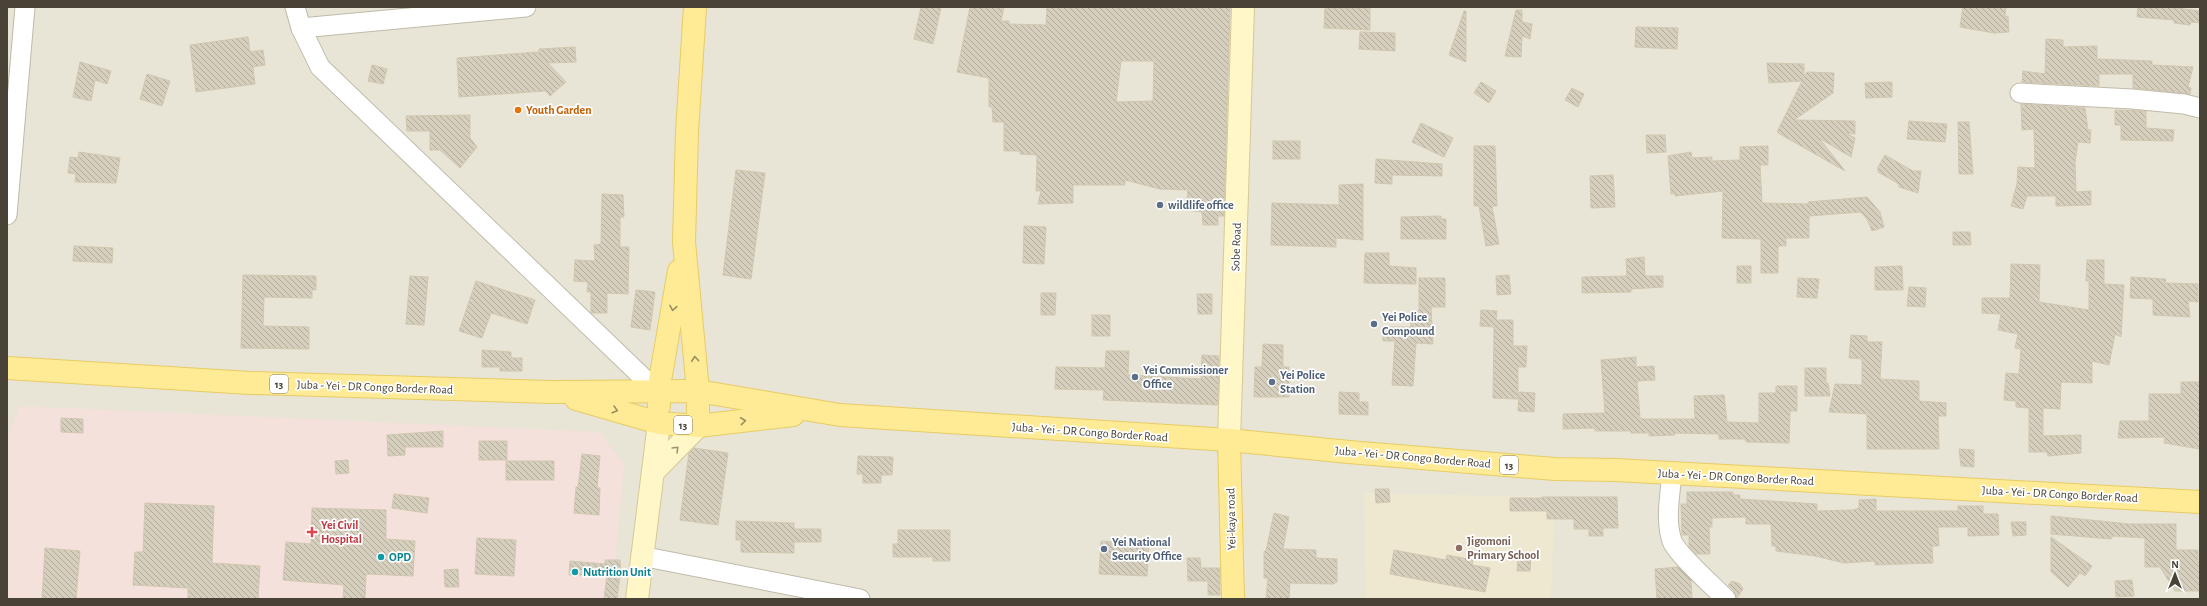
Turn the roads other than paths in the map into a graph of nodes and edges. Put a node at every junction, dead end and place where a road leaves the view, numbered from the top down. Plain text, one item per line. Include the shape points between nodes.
1 (24, 7) edge
2 (295, 7) edge
3 (526, 7) edge
4 (695, 7) edge
5 (1243, 7) edge
6 (301, 28) junction
7 (2020, 93) dead end
8 (2200, 108) edge
9 (7, 214) edge
10 (684, 242) junction
11 (7, 368) edge
12 (698, 391) junction
13 (551, 392) junction
14 (658, 392) junction
15 (818, 413) junction
16 (659, 423) junction
17 (698, 426) junction
18 (1229, 440) junction
19 (654, 471) junction
20 (1672, 474) junction
21 (2200, 502) edge
22 (641, 556) junction
23 (637, 599) edge
24 (860, 599) edge
25 (1233, 599) edge
26 (1726, 599) edge

1 - 9 street
2 - 6 street
3 - 6 street
4 - 10 main road via 687,132
5 - 18 street, Sobe Road
6 - 14 street via 320,67
7 - 8 street via 2140,100
12 -> 10 main road
10 -> 14 main road
11 - 13 main road, Juba - Yei - DR Congo Border Road / 13 via 250,383
12 - 14 main road, Juba - Yei - DR Congo Border Road / 13
12 - 15 main road, Juba - Yei - DR Congo Border Road / 13
12 - 17 main road
13 - 14 main road, Juba - Yei - DR Congo Border Road
13 -> 16 main road, Juba - Yei - DR Congo Border Road / 13
14 - 16 main road
17 -> 15 main road, Juba - Yei - DR Congo Border Road / 13
15 - 18 main road, Juba - Yei - DR Congo Border Road / 13
16 - 17 main road, Juba - Yei - DR Congo Border Road / 13
16 - 19 street
19 -> 17 street
18 - 20 main road, Juba - Yei - DR Congo Border Road / 13 via 1547,469
18 - 25 main road, Yei-kaya road
19 - 22 street
20 - 21 main road, Juba - Yei - DR Congo Border Road / 13
20 - 26 street via 1668,508 1672,541 1694,568
22 - 23 street
22 - 24 street

